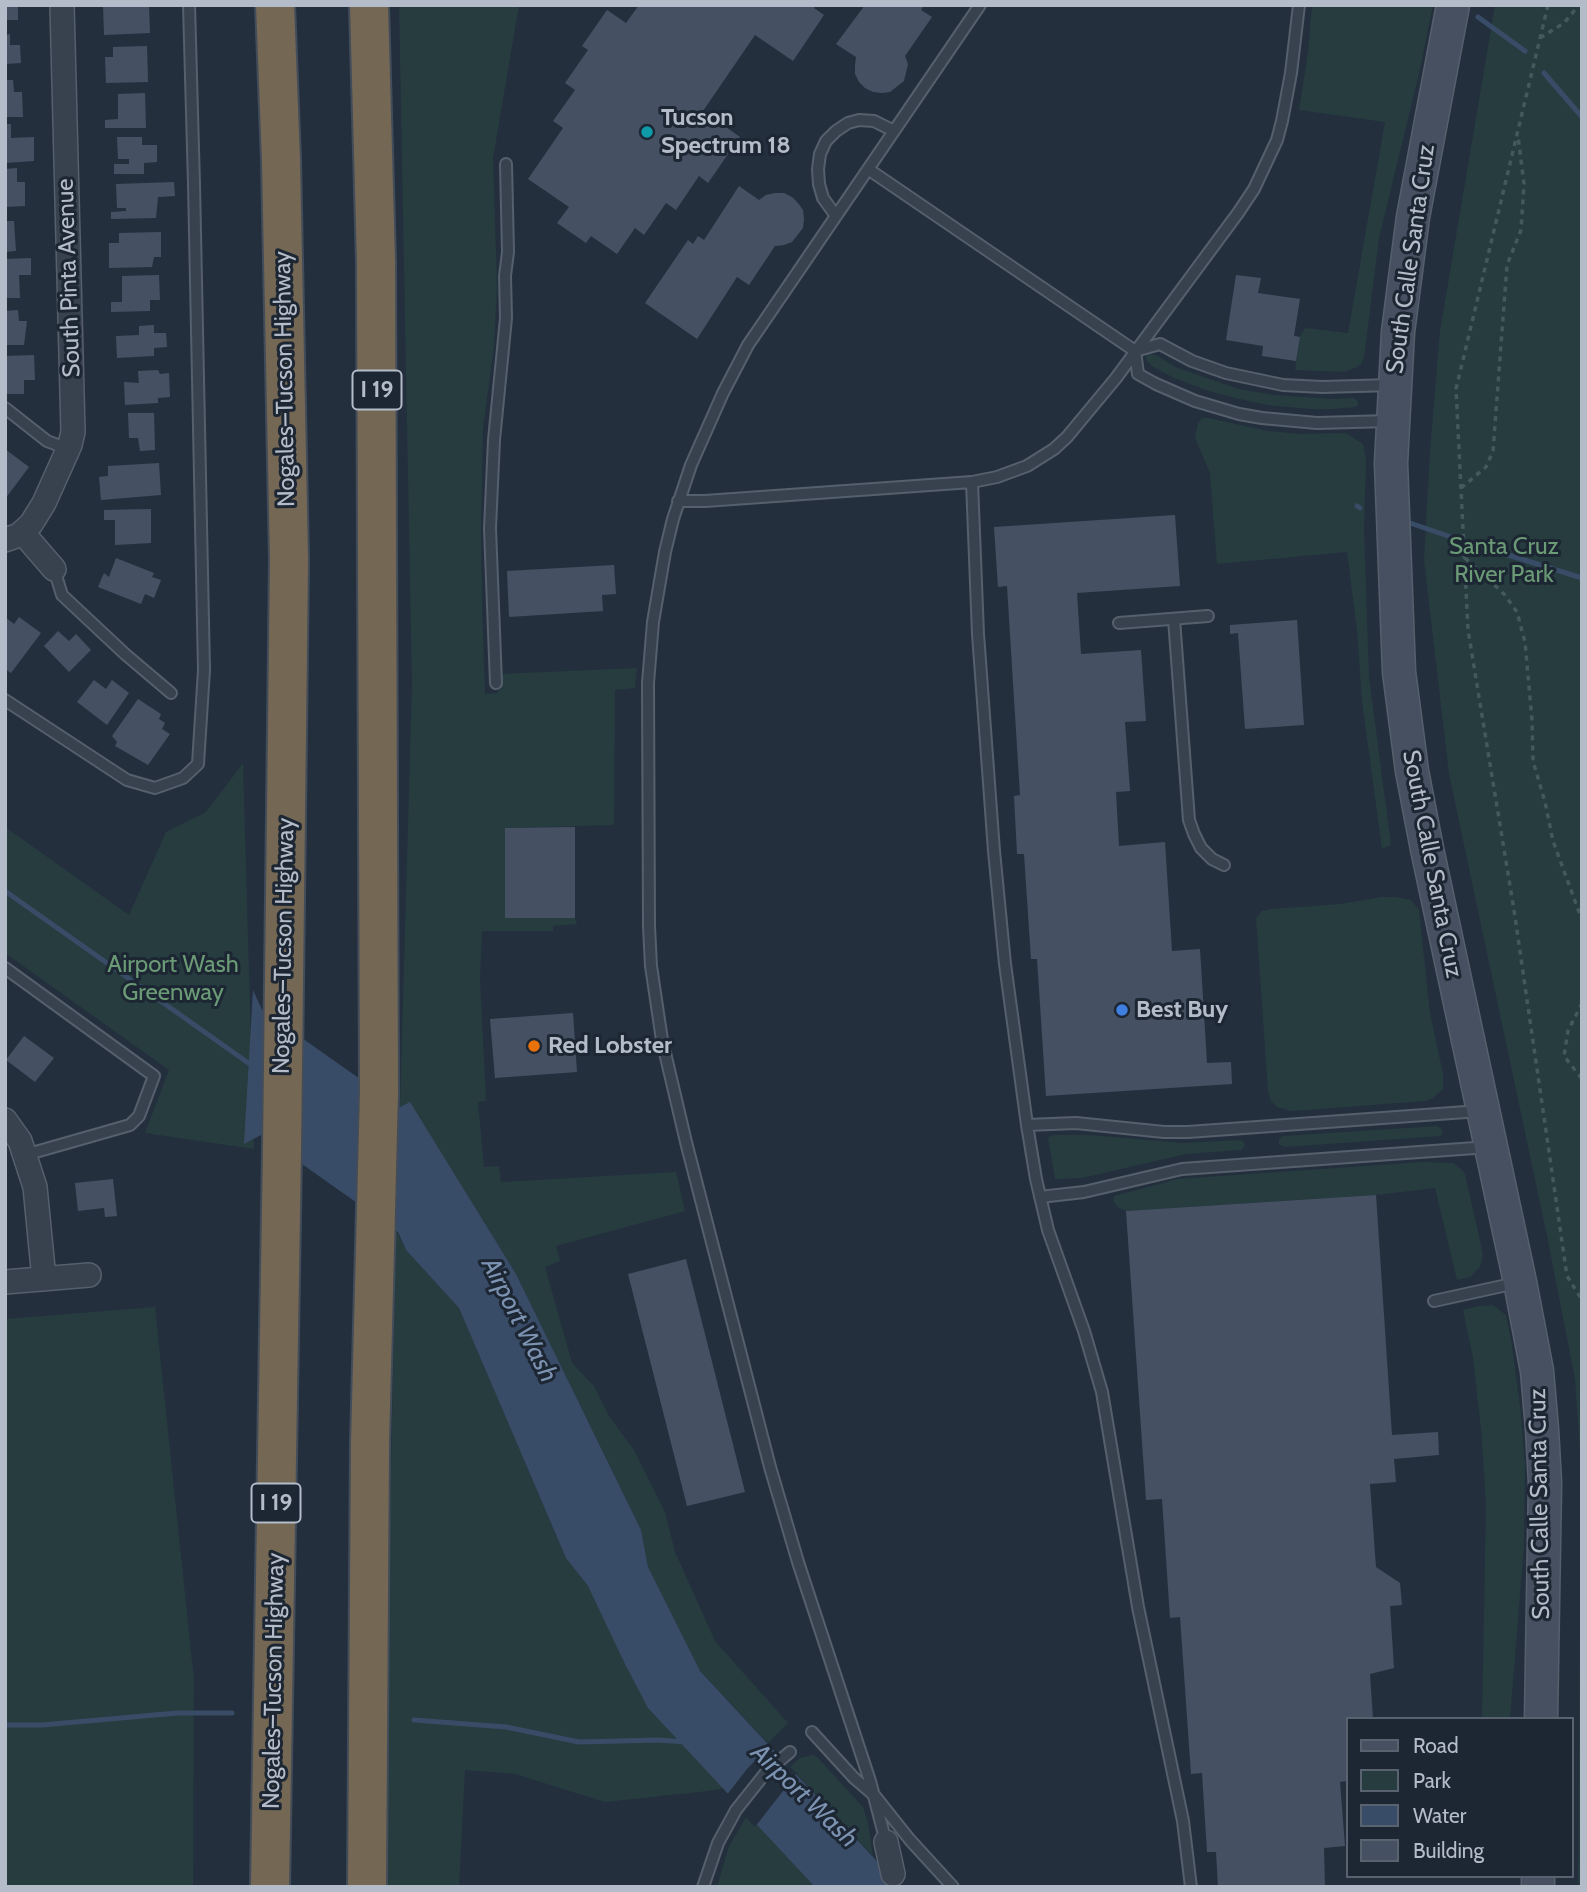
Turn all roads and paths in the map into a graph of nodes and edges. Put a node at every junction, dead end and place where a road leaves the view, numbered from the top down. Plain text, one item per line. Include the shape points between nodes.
1 (62, 5) edge
2 (189, 5) edge
3 (275, 5) edge
4 (369, 5) edge
5 (980, 5) edge
6 (1299, 5) edge
7 (1453, 5) edge
8 (1548, 5) edge
9 (1579, 5) edge
10 (1540, 38) junction
11 (894, 131) junction
12 (1518, 132) junction
13 (506, 164) dead end
14 (868, 169) junction
15 (836, 216) junction
16 (1135, 351) junction
17 (1394, 385) junction
18 (5, 408) edge
19 (1392, 421) junction
20 (68, 449) junction
21 (972, 482) junction
22 (1461, 488) junction
23 (678, 501) junction
24 (15, 536) edge
25 (1465, 558) junction
26 (54, 569) joint
27 (1208, 616) dead end
28 (1174, 619) junction
29 (1119, 623) dead end
30 (496, 682) dead end
31 (171, 693) dead end
32 (5, 700) edge
33 (1224, 864) dead end
34 (1582, 920) edge
35 (5, 968) edge
36 (1582, 1003) edge
37 (1582, 1079) edge
38 (1483, 1111) junction
39 (5, 1120) edge
40 (1027, 1125) junction
41 (1490, 1146) junction
42 (25, 1155) junction
43 (1040, 1197) junction
44 (89, 1275) dead end
45 (44, 1279) junction
46 (5, 1282) edge
47 (1520, 1282) junction
48 (1582, 1300) edge
49 (1434, 1301) dead end
50 (1541, 1717) edge
51 (812, 1732) dead end
52 (790, 1752) dead end
53 (875, 1796) junction
54 (886, 1842) joint
55 (270, 1876) edge
56 (894, 1880) edge
57 (369, 1887) edge
58 (703, 1887) edge
59 (953, 1887) edge
60 (1191, 1887) edge

1 - 20 street, South Pinta Avenue via 73,432
2 - 32 lane via 204,670 198,764 183,778 155,788 127,780
3 - 55 highway, Nogales–Tucson Highway / I 19 via 289,560
4 - 57 highway, I 19 via 376,276 379,1092 370,1444
5 - 11 lane
6 - 16 lane via 1286,103 1270,157 1238,213
7 - 17 street, South Calle Santa Cruz via 1409,240
8 - 10 path
9 - 10 path via 1564,23
10 - 12 path
11 - 14 lane
11 - 15 lane via 874,121 859,120 826,141 820,154 819,184
12 - 22 path via 1456,389
12 - 22 path via 1524,184 1521,230 1507,265 1493,451 1486,467
13 - 30 lane via 505,334 490,528
14 - 15 lane
14 - 16 lane
15 - 23 lane via 742,356 701,440
16 - 17 lane via 1160,344 1226,373 1283,385
16 - 19 lane via 1138,374 1217,408 1288,421
16 - 21 lane via 1077,427 1054,449 1016,471
17 - 19 street, South Calle Santa Cruz
18 - 20 lane via 47,441
19 - 38 street, South Calle Santa Cruz via 1400,684 1422,823
20 - 24 street, South Pinta Avenue via 44,503 31,524
21 - 23 lane
21 - 40 lane via 994,851
22 - 25 path
23 - 53 lane via 655,605 648,683 649,926 658,1015 775,1486
24 - 26 street
25 - 34 path via 1517,612 1525,642 1533,761 1553,841
25 - 48 path via 1468,630 1567,1276
26 - 31 lane via 62,595
27 - 28 lane
28 - 29 lane
28 - 33 lane via 1189,820 1201,848
35 - 42 lane via 154,1076 139,1116 130,1125
36 - 37 path via 1568,1031 1564,1056
38 - 40 lane via 1188,1132 1076,1123
38 - 41 street, South Calle Santa Cruz
39 - 42 street
40 - 43 lane
41 - 43 lane via 1182,1169 1084,1192
41 - 47 street, South Calle Santa Cruz
42 - 45 street via 35,1187
43 - 60 lane via 1102,1392 1138,1607 1183,1821
44 - 45 street
45 - 46 street
47 - 49 lane
47 - 50 street, South Calle Santa Cruz via 1536,1371 1544,1456
51 - 53 lane
52 - 58 lane via 767,1771 725,1827
53 - 54 lane
53 - 59 lane
54 - 56 street

